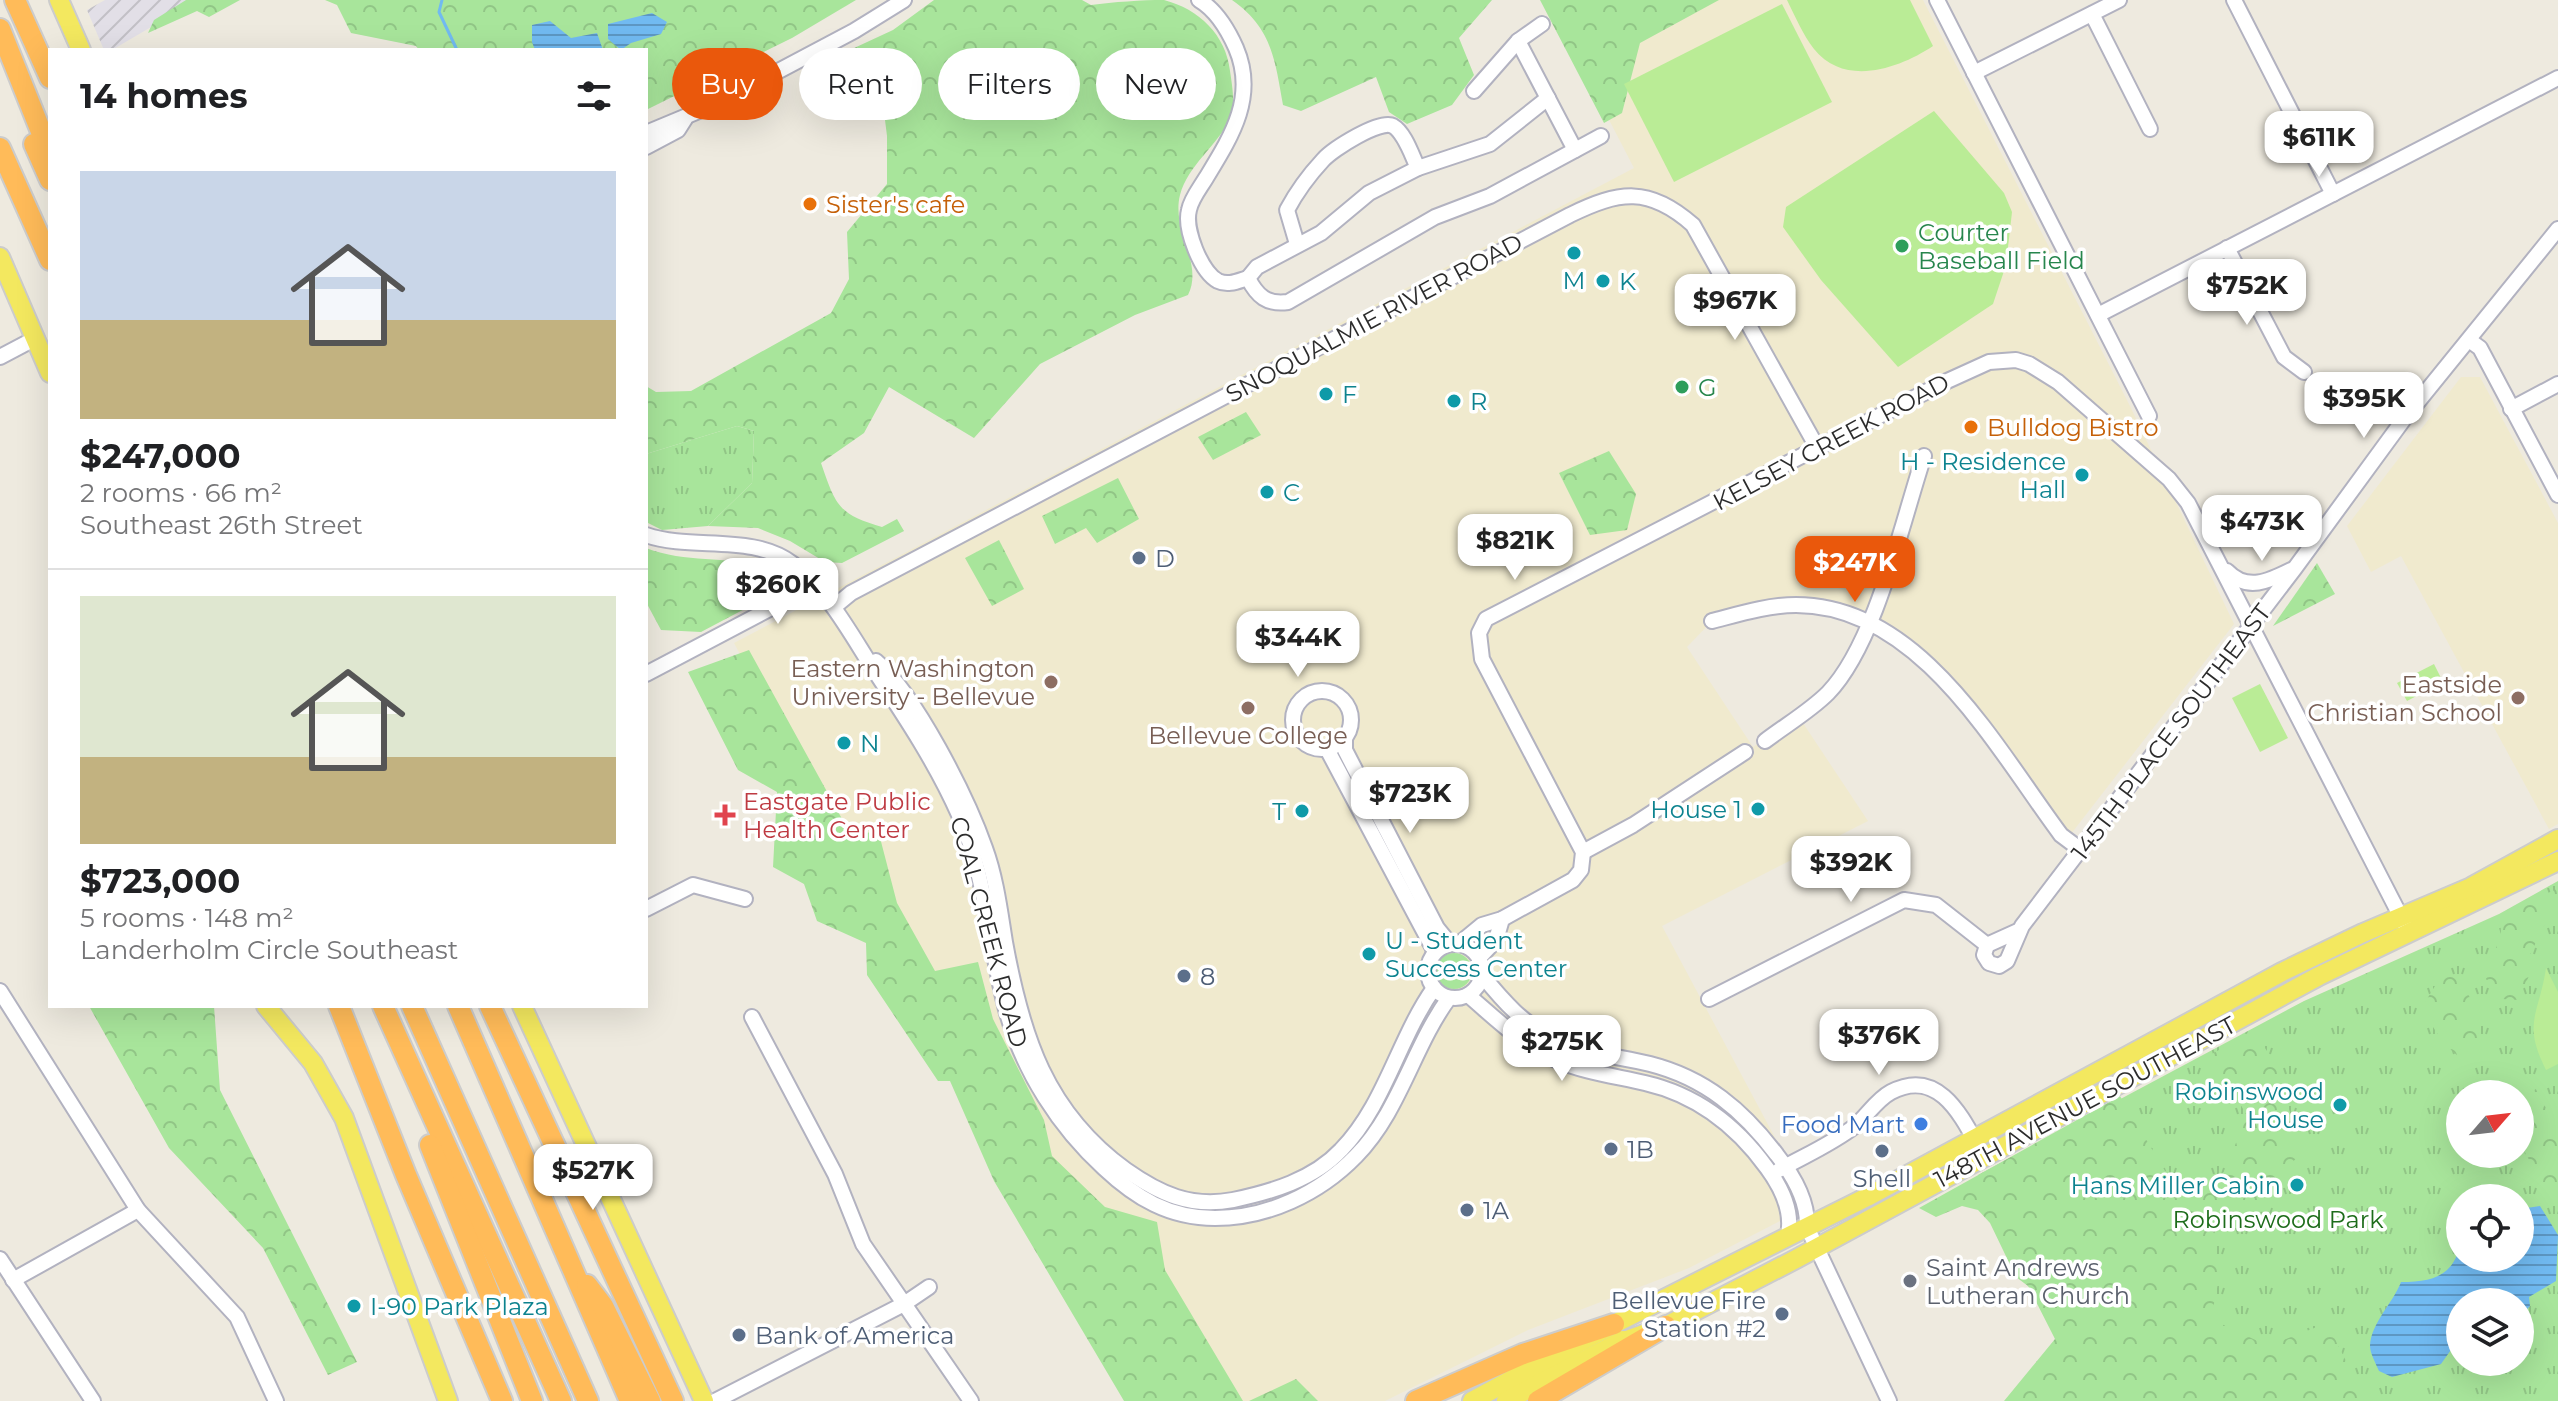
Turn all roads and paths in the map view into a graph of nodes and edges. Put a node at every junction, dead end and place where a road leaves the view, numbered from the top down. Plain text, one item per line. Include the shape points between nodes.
1 (15, 0) edge
2 (59, 0) edge
3 (904, 0) edge
4 (1199, 0) edge
5 (1937, 0) edge
6 (2119, 0) edge
7 (2234, 0) edge
8 (2092, 14) junction
9 (1542, 24) dead end
10 (0, 29) edge
11 (1518, 41) junction
12 (80, 48) edge
13 (0, 67) edge
14 (783, 68) edge
15 (1974, 73) junction
16 (48, 74) edge
17 (2558, 78) edge
18 (1474, 91) dead end
19 (1548, 98) junction
20 (672, 119) edge
21 (684, 120) edge
22 (2150, 129) dead end
23 (648, 132) edge
24 (1601, 136) dead end
25 (648, 146) edge
26 (0, 148) edge
27 (48, 149) edge
28 (1575, 150) junction
29 (1418, 168) junction
30 (48, 175) edge
31 (2333, 194) junction
32 (2558, 229) edge
33 (1297, 244) junction
34 (2227, 248) junction
35 (48, 256) edge
36 (0, 257) edge
37 (1248, 278) junction
38 (2098, 315) junction
39 (36, 338) junction
40 (2469, 340) junction
41 (0, 357) edge
42 (48, 368) edge
43 (2304, 372) dead end
44 (2558, 384) edge
45 (2511, 409) junction
46 (2149, 416) dead end
47 (1818, 449) junction
48 (1924, 456) dead end
49 (2558, 495) edge
50 (648, 536) edge
51 (2224, 568) junction
52 (2295, 568) junction
53 (815, 585) junction
54 (834, 607) junction
55 (1712, 621) dead end
56 (1869, 623) junction
57 (2252, 625) junction
58 (869, 656) junction
59 (648, 673) edge
60 (1345, 739) junction
61 (1765, 741) dead end
62 (1327, 749) junction
63 (1745, 752) dead end
64 (2558, 839) edge
65 (2081, 850) junction
66 (1583, 852) junction
67 (2558, 861) edge
68 (745, 899) dead end
69 (648, 908) edge
70 (1502, 919) junction
71 (2405, 924) junction
72 (2018, 931) junction
73 (1455, 944) junction
74 (1987, 945) junction
75 (1435, 952) junction
76 (1479, 958) junction
77 (1482, 975) junction
78 (1434, 988) junction
79 (0, 991) edge
80 (1468, 995) junction
81 (1449, 998) junction
82 (1709, 999) dead end
83 (268, 1008) edge
84 (340, 1008) edge
85 (371, 1008) edge
86 (384, 1008) edge
87 (413, 1008) edge
88 (427, 1008) edge
89 (459, 1008) edge
90 (491, 1008) edge
91 (523, 1008) edge
92 (752, 1017) dead end
93 (1978, 1147) junction
94 (1786, 1166) junction
95 (1772, 1174) junction
96 (138, 1210) junction
97 (1807, 1227) junction
98 (1788, 1235) junction
99 (1818, 1247) junction
100 (565, 1257) junction
101 (0, 1259) edge
102 (13, 1280) junction
103 (929, 1287) dead end
104 (904, 1304) junction
105 (1614, 1324) junction
106 (1666, 1326) junction
107 (1613, 1345) junction
108 (93, 1401) edge
109 (276, 1401) edge
110 (448, 1401) edge
111 (502, 1401) edge
112 (532, 1401) edge
113 (561, 1401) edge
114 (588, 1401) edge
115 (600, 1401) edge
116 (630, 1401) edge
117 (650, 1401) edge
118 (673, 1401) edge
119 (704, 1401) edge
120 (715, 1401) edge
121 (971, 1401) edge
122 (1416, 1401) edge
123 (1472, 1401) edge
124 (1506, 1401) edge
125 (1538, 1401) edge
126 (1889, 1401) edge

1 - 16 highway
2 - 12 main road
3 - 14 street
4 - 37 street via 1234,42 1245,95 1230,139 1191,204 1189,228 1216,280 1228,284
5 - 15 street
6 - 8 street
7 - 31 street
8 - 15 street
8 - 22 street
9 - 11 street
10 - 27 highway
11 - 18 street
11 - 19 street
13 - 30 highway
15 - 38 street
17 - 31 street
19 - 28 street
19 - 29 street via 1490,144
20 - 23 street
21 - 25 street via 678,130
24 - 28 street
26 - 35 highway
28 - 37 street via 1490,196 1435,217 1288,302 1257,295
29 - 33 street via 1369,193 1321,233
29 - 33 street via 1392,125 1382,124 1344,144 1323,160 1287,210
31 - 34 street
32 - 40 street, 145TH PLACE SOUTHEAST
33 - 37 street
34 - 38 street
34 - 43 street via 2284,357
36 - 39 main road
38 - 46 street
39 - 41 street
39 - 42 main road
40 - 45 street via 2480,348
40 - 52 street, 145TH PLACE SOUTHEAST
44 - 45 street
45 - 49 street
47 - 51 street, KELSEY CREEK ROAD via 1974,368 2016,360 2044,371 2153,466 2188,503
47 - 54 street, SNOQUALMIE RIVER ROAD via 1693,225 1660,202 1624,195 1570,215 851,593
47 - 66 street, KELSEY CREEK ROAD via 1481,624 1482,659
48 - 56 street
50 - 53 street, COAL CREEK ROAD via 673,543 770,552
51 - 52 street via 2252,584
51 - 57 street, KELSEY CREEK ROAD
52 - 57 street, 145TH PLACE SOUTHEAST
53 - 54 street, COAL CREEK ROAD
53 - 59 street
54 - 58 street, COAL CREEK ROAD
55 - 56 street via 1794,605 1821,607
56 - 61 street via 1849,665 1829,691
56 - 65 street via 1943,676 2061,835
57 - 65 street, 145TH PLACE SOUTHEAST
57 - 71 street, KELSEY CREEK ROAD
58 - 78 street, COAL CREEK ROAD via 916,708 975,822 995,887 1018,1011 1042,1070 1089,1142 1154,1188 1180,1199 1218,1203 1269,1192 1329,1161 1370,1110
58 - 81 street, COAL CREEK ROAD via 964,826 985,897 1007,1014 1027,1063 1081,1147 1138,1197 1175,1213 1226,1218 1265,1212 1319,1184 1357,1154 1380,1124
60 - 62 street
60 - 62 street via 1351,724 1346,704 1329,692 1309,694 1296,706 1295,731 1305,744
60 - 73 street via 1351,762 1437,928
62 - 75 street
63 - 66 street
64 - 71 main road, 148TH AVENUE SOUTHEAST
65 - 72 street, 145TH PLACE SOUTHEAST
66 - 70 street via 1581,870 1573,880
67 - 71 main road, 148TH AVENUE SOUTHEAST
68 - 69 street via 693,885
70 - 73 street via 1482,925
70 - 76 street via 1496,940
71 - 93 main road, 148TH AVENUE SOUTHEAST via 2282,972
72 - 74 street
72 - 74 street, 145TH PLACE SOUTHEAST via 2004,965 1986,960
73 - 75 street
73 - 76 street
74 - 82 street via 1936,905 1904,900
75 - 78 street via 1428,970
76 - 77 street
77 - 80 street
77 - 94 street via 1520,1017 1552,1038 1673,1072 1712,1090 1756,1127
78 - 81 street
79 - 96 street
80 - 81 street
80 - 95 street via 1514,1035 1559,1061 1663,1087 1704,1105 1740,1134
83 - 110 main road via 313,1063 344,1118
84 - 111 highway
85 - 112 highway
86 - 113 highway
87 - 114 highway
88 - 115 highway
89 - 100 highway
90 - 118 highway
91 - 119 main road
92 - 104 street via 835,1174 863,1244
93 - 94 street via 1946,1096 1929,1087 1910,1087 1891,1092 1854,1127
93 - 97 main road, 148TH AVENUE SOUTHEAST
93 - 99 main road, 148TH AVENUE SOUTHEAST
94 - 95 street
94 - 97 street via 1807,1210
95 - 98 street via 1788,1206
96 - 102 street
96 - 109 street via 237,1317
97 - 98 main road, 148TH AVENUE SOUTHEAST
97 - 99 street
97 - 107 main road, 148TH AVENUE SOUTHEAST via 1792,1248
98 - 105 main road, 148TH AVENUE SOUTHEAST
99 - 106 main road, 148TH AVENUE SOUTHEAST
99 - 126 street
100 - 116 highway
100 - 117 highway via 603,1306
101 - 102 street
102 - 108 street
103 - 104 street
104 - 120 street
104 - 121 street
105 - 122 highway via 1523,1354
105 - 123 main road, 148TH AVENUE SOUTHEAST
106 - 107 main road, 148TH AVENUE SOUTHEAST
106 - 125 highway
107 - 124 main road, 148TH AVENUE SOUTHEAST

